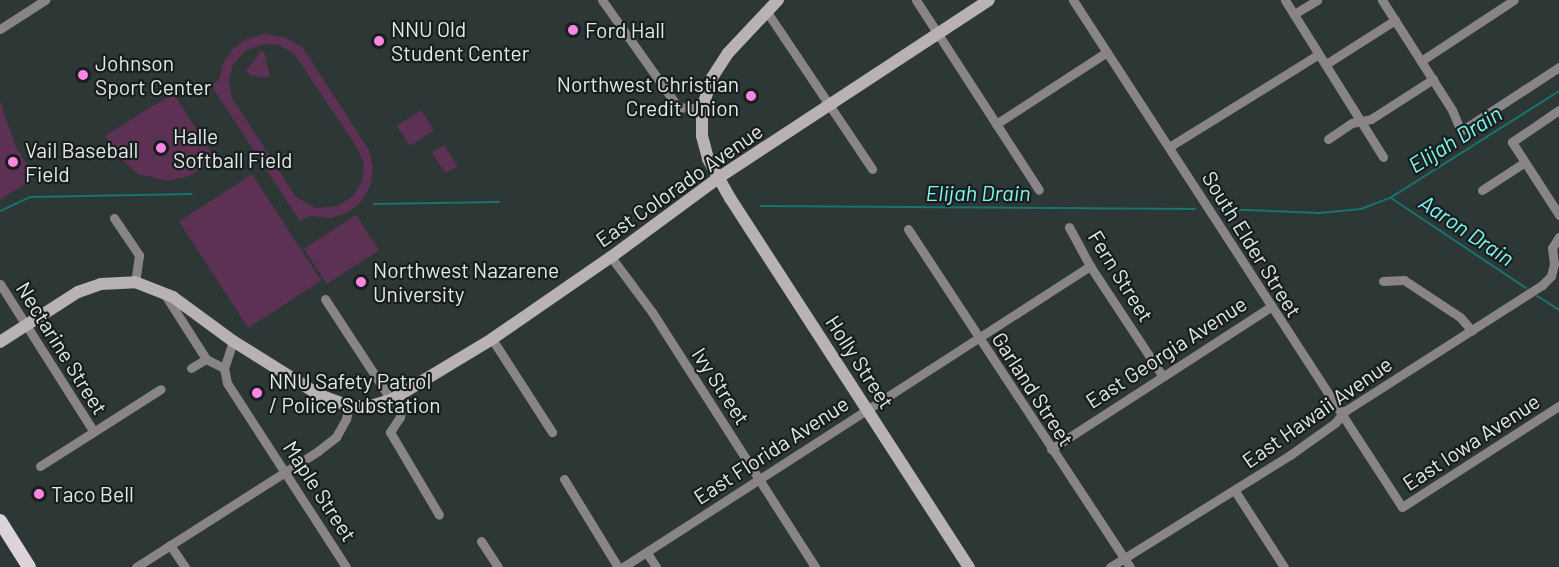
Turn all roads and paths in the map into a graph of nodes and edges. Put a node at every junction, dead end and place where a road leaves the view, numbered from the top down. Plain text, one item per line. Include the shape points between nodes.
1 (45, 0) edge
2 (602, 0) edge
3 (778, 0) edge
4 (915, 0) edge
5 (989, 0) edge
6 (1073, 0) edge
7 (1285, 0) edge
8 (1317, 0) edge
9 (1382, 0) edge
10 (1515, 0) edge
11 (767, 12) junction
12 (1294, 15) junction
13 (1395, 20) junction
14 (0, 29) edge
15 (938, 35) junction
16 (1107, 52) junction
17 (1319, 54) junction
18 (1421, 61) junction
19 (1326, 64) junction
20 (1559, 68) edge
21 (1433, 79) junction
22 (829, 106) junction
23 (702, 109) junction
24 (1559, 110) edge
25 (1361, 121) junction
26 (996, 124) junction
27 (1328, 139) dead end
28 (1169, 147) junction
29 (1383, 157) dead end
30 (1525, 162) junction
31 (872, 169) dead end
32 (717, 178) junction
33 (1039, 190) dead end
34 (1482, 190) dead end
35 (1559, 215) edge
36 (114, 218) dead end
37 (1069, 226) dead end
38 (909, 229) dead end
39 (1559, 237) edge
40 (611, 257) junction
41 (1090, 266) junction
42 (1383, 281) dead end
43 (135, 282) junction
44 (0, 284) edge
45 (164, 293) junction
46 (325, 299) dead end
47 (1272, 306) junction
48 (28, 326) junction
49 (1472, 331) junction
50 (492, 339) junction
51 (978, 339) junction
52 (233, 341) junction
53 (0, 342) edge
54 (206, 359) junction
55 (191, 368) dead end
56 (224, 368) junction
57 (1162, 375) junction
58 (161, 389) dead end
59 (392, 399) junction
60 (349, 406) junction
61 (1559, 406) edge
62 (867, 409) junction
63 (1341, 416) junction
64 (94, 432) junction
65 (552, 432) dead end
66 (1051, 449) junction
67 (40, 466) dead end
68 (283, 473) junction
69 (564, 479) dead end
70 (759, 479) junction
71 (1234, 491) junction
72 (1402, 507) joint
73 (439, 515) dead end
74 (0, 521) edge
75 (481, 541) dead end
76 (170, 544) junction
77 (647, 553) junction
78 (1124, 558) junction
79 (31, 566) edge
80 (136, 567) edge
81 (186, 567) edge
82 (345, 567) edge
83 (498, 567) edge
84 (618, 567) edge
85 (623, 567) edge
86 (656, 567) edge
87 (816, 567) edge
88 (969, 567) edge
89 (1110, 567) edge
90 (1130, 567) edge
91 (1284, 567) edge

1 - 14 street
2 - 23 street via 678,107
3 - 11 main road, Holly Street
4 - 15 street
5 - 15 main road, East Colorado Avenue
6 - 16 street, South Elder Street
7 - 12 street
8 - 12 street
9 - 13 street
10 - 18 street
11 - 22 street
11 - 23 main road, Holly Street via 728,53 712,78
12 - 17 street
13 - 18 street
13 - 19 street
15 - 22 main road, East Colorado Avenue
15 - 26 street
16 - 26 street
16 - 28 street, South Elder Street
17 - 19 street
17 - 28 street
18 - 21 street
19 - 25 street
20 - 21 street via 1461,131
21 - 25 street via 1371,119
22 - 31 street
22 - 32 main road, East Colorado Avenue
23 - 32 main road, Holly Street via 702,136
24 - 30 street via 1512,142
25 - 27 street
25 - 29 street
26 - 33 street
28 - 47 street, South Elder Street
30 - 34 street
30 - 35 street
32 - 40 main road, East Colorado Avenue
32 - 62 main road, Holly Street
36 - 43 street via 139,255
37 - 41 street, Fern Street
38 - 51 street, Garland Street
39 - 49 street, East Hawaii Avenue via 1552,248 1551,276
40 - 50 main road, East Colorado Avenue
40 - 70 street, Ivy Street via 652,312
41 - 51 street, East Florida Avenue
41 - 57 street, Fern Street
42 - 49 street via 1404,280 1460,317
43 - 45 main road
43 - 48 main road via 101,284 78,292
44 - 48 street, Nectarine Street
45 - 52 main road
45 - 54 street
46 - 59 street
47 - 57 street, East Georgia Avenue
47 - 63 street, South Elder Street
48 - 53 main road
48 - 64 street, Nectarine Street
49 - 63 street, East Hawaii Avenue
50 - 59 main road, East Colorado Avenue
50 - 65 street
51 - 62 street, East Florida Avenue
51 - 66 street, Garland Street
52 - 56 street
52 - 60 main road via 320,395
54 - 55 street
54 - 56 street
56 - 68 street, Maple Street via 227,383
57 - 66 street, East Georgia Avenue
58 - 64 street
59 - 60 main road via 371,406
59 - 73 street via 400,417 390,432
60 - 68 street via 336,437
61 - 72 street, East Iowa Avenue
62 - 70 street, East Florida Avenue
62 - 88 main road, Holly Street
63 - 71 street, East Hawaii Avenue
63 - 72 street, South Elder Street
64 - 67 street
66 - 78 street, Garland Street
68 - 76 street
68 - 82 street, Maple Street
69 - 84 street
70 - 77 street, East Florida Avenue
70 - 87 street, Ivy Street
71 - 78 street, East Hawaii Avenue
71 - 91 street
74 - 79 main road
75 - 83 street
76 - 80 street
76 - 81 street
77 - 85 street, East Florida Avenue
77 - 86 street
78 - 89 street, East Hawaii Avenue
78 - 90 street, Garland Street

